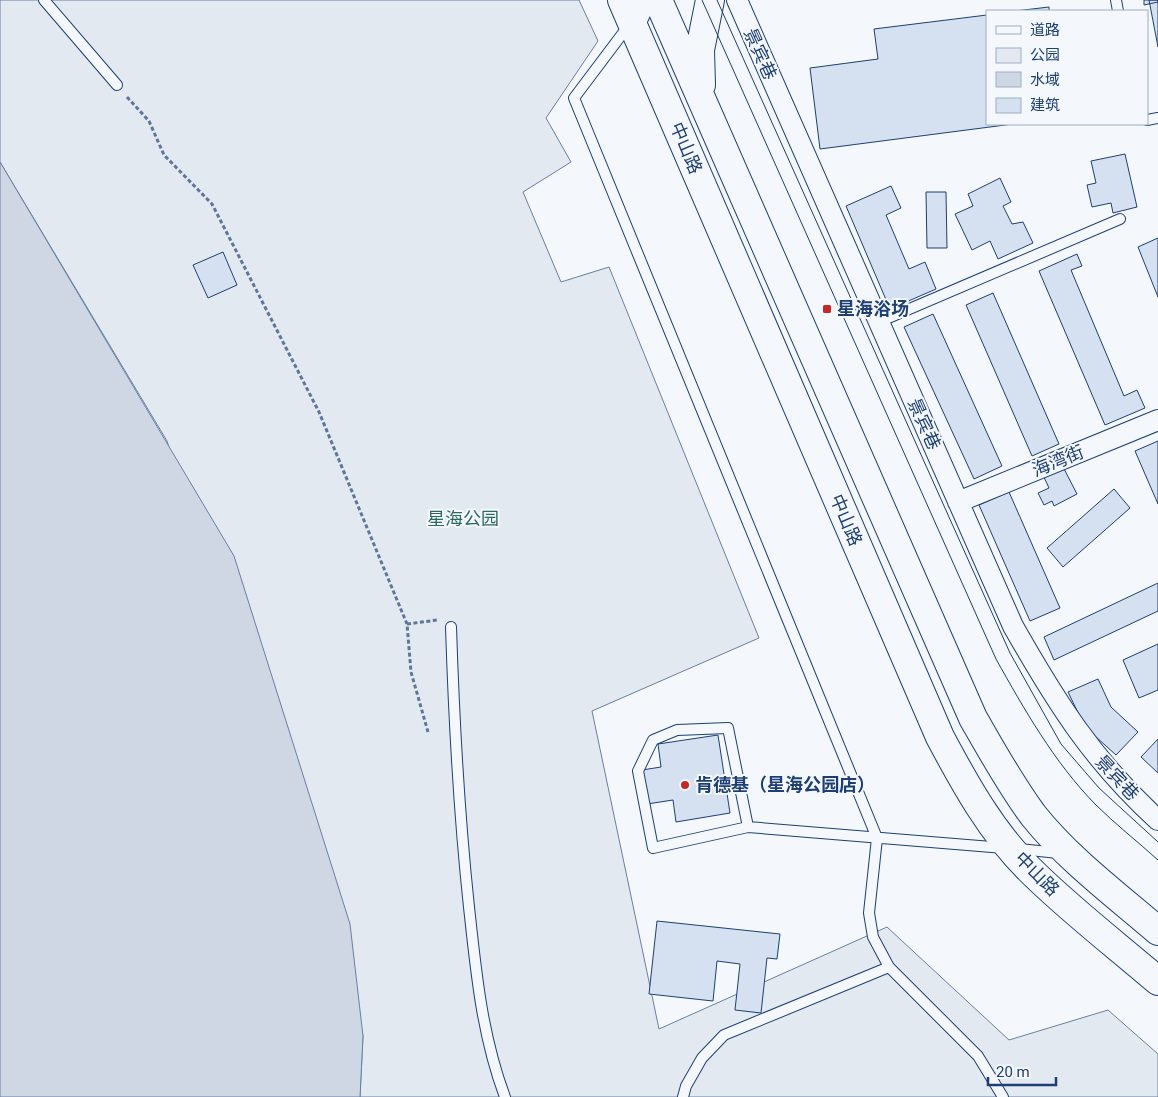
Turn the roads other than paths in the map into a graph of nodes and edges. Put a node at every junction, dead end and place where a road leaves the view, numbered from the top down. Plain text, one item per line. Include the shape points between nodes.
1 (44, 0) edge
2 (658, 0) edge
3 (710, 0) edge
4 (736, 0) edge
5 (632, 7) edge
6 (117, 85) road end
7 (703, 102) junction
8 (1120, 219) dead end
9 (879, 322) junction
10 (1158, 420) edge
11 (958, 502) junction
12 (451, 627) road end
13 (1158, 820) edge
14 (748, 827) junction
15 (877, 838) junction
16 (1012, 849) junction
17 (1069, 854) junction
18 (1158, 931) edge
19 (889, 967) junction
20 (1158, 981) edge
21 (505, 1097) edge
22 (683, 1097) edge
23 (1003, 1097) edge

1 - 6 lane
2 - 7 highway, 中山路
3 - 7 highway via 700,50
4 - 9 street, 景宾巷
5 - 15 lane via 574,98
5 - 16 highway, 中山路 via 940,737 968,790
7 - 17 highway, 中山路 via 973,718 1033,815
8 - 9 lane
9 - 11 street, 景宾巷
10 - 11 street, 海湾街
11 - 13 street, 景宾巷 via 1013,626 1049,690 1112,775
12 - 21 lane via 454,742 479,999 493,1065
14 - 14 lane via 728,728 677,730 653,740 638,771 653,848
14 - 15 lane
15 - 16 lane
15 - 19 lane via 869,913 872,937
16 - 17 lane
16 - 20 highway, 中山路 via 1028,869
17 - 18 highway, 中山路
19 - 22 lane via 724,1035 702,1058
19 - 23 lane via 978,1056

